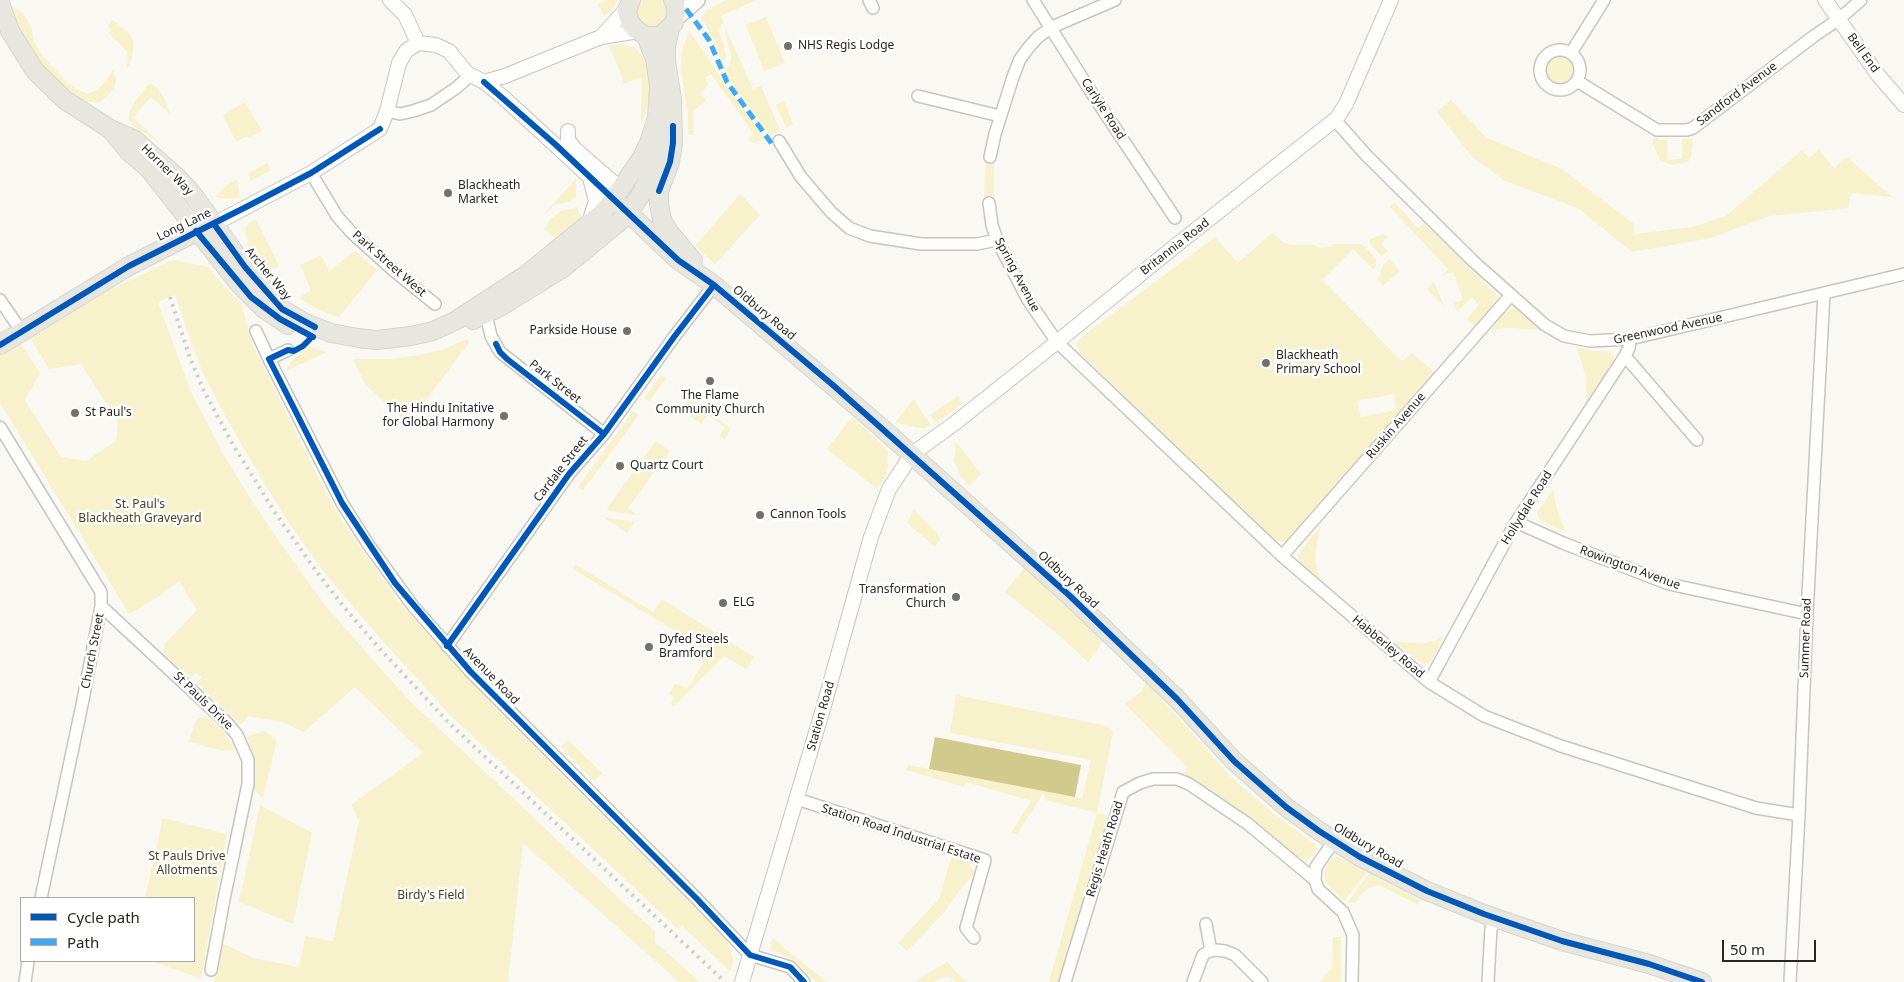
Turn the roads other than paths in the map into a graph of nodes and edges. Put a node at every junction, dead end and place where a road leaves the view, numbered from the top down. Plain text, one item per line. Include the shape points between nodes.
1 (390, 0) edge
2 (402, 0) edge
3 (673, 0) edge
4 (697, 0) edge
5 (1033, 0) edge
6 (1115, 0) edge
7 (1391, 0) edge
8 (1604, 0) edge
9 (1825, 0) edge
10 (1861, 0) edge
11 (0, 3) edge
12 (630, 3) edge
13 (405, 15) junction
14 (1839, 19) junction
15 (672, 24) junction
16 (1052, 27) junction
17 (643, 34) junction
18 (600, 38) junction
19 (418, 43) junction
20 (1571, 53) junction
21 (471, 75) junction
22 (668, 79) junction
23 (1577, 81) junction
24 (484, 82) junction
25 (918, 96) dead end
26 (1904, 105) edge
27 (387, 111) junction
28 (1000, 116) junction
29 (1335, 120) junction
30 (110, 129) junction
31 (779, 140) dead end
32 (556, 145) junction
33 (990, 157) dead end
34 (311, 173) junction
35 (631, 174) junction
36 (606, 176) junction
37 (590, 178) junction
38 (618, 194) junction
39 (989, 203) dead end
40 (634, 211) junction
41 (1174, 218) dead end
42 (589, 223) junction
43 (214, 224) junction
44 (196, 231) junction
45 (608, 231) junction
46 (661, 233) junction
47 (997, 240) junction
48 (1904, 274) edge
49 (714, 285) junction
50 (1824, 293) junction
51 (1511, 295) junction
52 (0, 300) edge
53 (435, 304) dead end
54 (478, 314) junction
55 (256, 331) dead end
56 (22, 332) junction
57 (1630, 339) junction
58 (1058, 342) junction
59 (0, 345) edge
60 (288, 350) dead end
61 (1625, 356) junction
62 (269, 359) junction
63 (0, 427) edge
64 (604, 434) junction
65 (1697, 440) dead end
66 (911, 455) junction
67 (1516, 522) junction
68 (1282, 556) junction
69 (101, 606) junction
70 (1807, 614) junction
71 (447, 646) junction
72 (1429, 682) junction
73 (797, 799) junction
74 (1799, 815) junction
75 (1334, 841) junction
76 (1315, 880) junction
77 (41, 897) edge
78 (1498, 918) junction
79 (1206, 924) dead end
80 (974, 938) dead end
81 (1210, 951) junction
82 (750, 955) junction
83 (28, 962) edge
84 (211, 970) dead end
85 (742, 981) edge
86 (24, 982) edge
87 (804, 982) edge
88 (1065, 982) edge
89 (1193, 982) edge
90 (1262, 982) edge
91 (1352, 982) edge
92 (1488, 982) edge
93 (1702, 982) edge
94 (1790, 982) edge

1 - 13 street
2 - 13 street
3 - 15 main road via 676,14
4 - 15 main road
5 - 16 street, Carlyle Road
6 - 16 street
7 - 29 street, Britannia Road via 1346,104
8 - 20 street
9 - 14 street, Bell End
10 - 14 street, Sandford Avenue
11 - 30 main road, Horner Way via 10,31 36,71 65,100
12 - 17 main road, Archer Way via 627,11 630,22
12 - 18 street
13 - 19 street
14 - 23 street, Sandford Avenue via 1694,128 1687,130 1657,130
14 - 26 street, Bell End via 1878,75
15 - 17 main road via 660,36
15 - 22 main road via 666,47
16 - 28 street via 1038,37 1020,59
16 - 41 street, Carlyle Road
17 - 18 street
17 - 35 main road, Archer Way via 655,59 659,100 649,143
18 - 24 street
19 - 21 street via 436,45 448,51
19 - 27 street via 406,51 399,63
20 - 23 street via 1580,69
20 - 23 street via 1565,50 1551,52 1542,61 1540,74 1548,86 1560,90
21 - 24 street
21 - 27 street via 431,105 400,114
22 - 40 main road via 663,135
22 - 46 main road via 673,143 659,191
24 - 32 street
25 - 28 street
27 - 34 street, Long Lane via 380,129
28 - 33 street
29 - 51 street, Greenwood Avenue via 1372,162
29 - 58 street, Britannia Road
30 - 43 main road, Horner Way via 135,140 157,158 191,192
30 - 44 main road, Horner Way via 149,169
31 - 47 street via 801,177 849,228 870,236 921,244 977,244
32 - 36 street via 568,131 568,140 575,149
32 - 37 street
34 - 43 street, Long Lane
34 - 53 street, Park Street West via 351,232
35 - 36 street via 618,178
35 - 38 main road, Archer Way
36 - 38 street
37 - 38 street
37 - 42 street via 596,201
38 - 40 main road
38 - 42 main road, Archer Way
39 - 47 street, Spring Avenue
40 - 45 main road, Archer Way
40 - 46 main road
42 - 54 main road, Archer Way
43 - 44 main road, Long Lane
43 - 54 main road, Archer Way via 245,267 282,309 331,333 376,340 411,336
44 - 54 main road, Archer Way via 251,297 280,320 313,337 352,345 394,346 427,340
44 - 56 main road, Long Lane via 129,266
45 - 46 main road
45 - 54 main road, Archer Way via 563,268
46 - 49 main road, Oldbury Road
47 - 58 street, Spring Avenue via 1028,300
48 - 50 street, Greenwood Avenue
49 - 64 street, Cardale Street
49 - 66 main road, Oldbury Road
50 - 57 street, Greenwood Avenue
50 - 70 street, Summer Road
51 - 57 street, Greenwood Avenue via 1545,325 1564,336 1590,341
51 - 68 street, Ruskin Avenue
52 - 56 street
54 - 64 street, Park Street via 500,352
55 - 62 street, Avenue Road
56 - 59 main road, Long Lane
57 - 61 street, Hollydale Road
58 - 66 street, Britannia Road
58 - 68 street, Habberley Road
60 - 62 street
61 - 65 street, Greenwood Avenue
61 - 67 street, Hollydale Road
62 - 71 street, Avenue Road via 342,503 395,583
63 - 69 street, Church Street via 101,592
64 - 71 street, Cardale Street via 569,474
66 - 73 street, Station Road via 889,489 871,537
66 - 75 main road, Oldbury Road via 1070,596 1158,681 1234,762 1286,807
67 - 70 street, Rowington Avenue via 1669,584
67 - 72 street, Hollydale Road
68 - 72 street, Habberley Road
69 - 77 street, Church Street
69 - 84 street, St Pauls Drive via 228,724 238,735 248,760 248,784
70 - 74 street, Summer Road
71 - 82 street, Avenue Road
72 - 74 street, Habberley Road via 1484,716 1562,746 1756,808
73 - 80 street, Station Road Industrial Estate via 985,860 966,928
73 - 82 street, Station Road
74 - 94 street, Summer Road
75 - 76 street via 1316,867
75 - 78 main road, Oldbury Road via 1427,891
76 - 88 street, Regis Heath Road via 1248,824 1189,784 1177,779 1153,779 1140,783 1122,792
76 - 91 street, Regis Heath Road via 1318,889 1343,912 1353,936
78 - 92 street via 1491,928
78 - 93 main road, Oldbury Road via 1562,941
79 - 81 street
81 - 89 street via 1203,955
81 - 90 street via 1235,955
82 - 85 street, Station Road
82 - 87 street via 790,967
83 - 86 street

